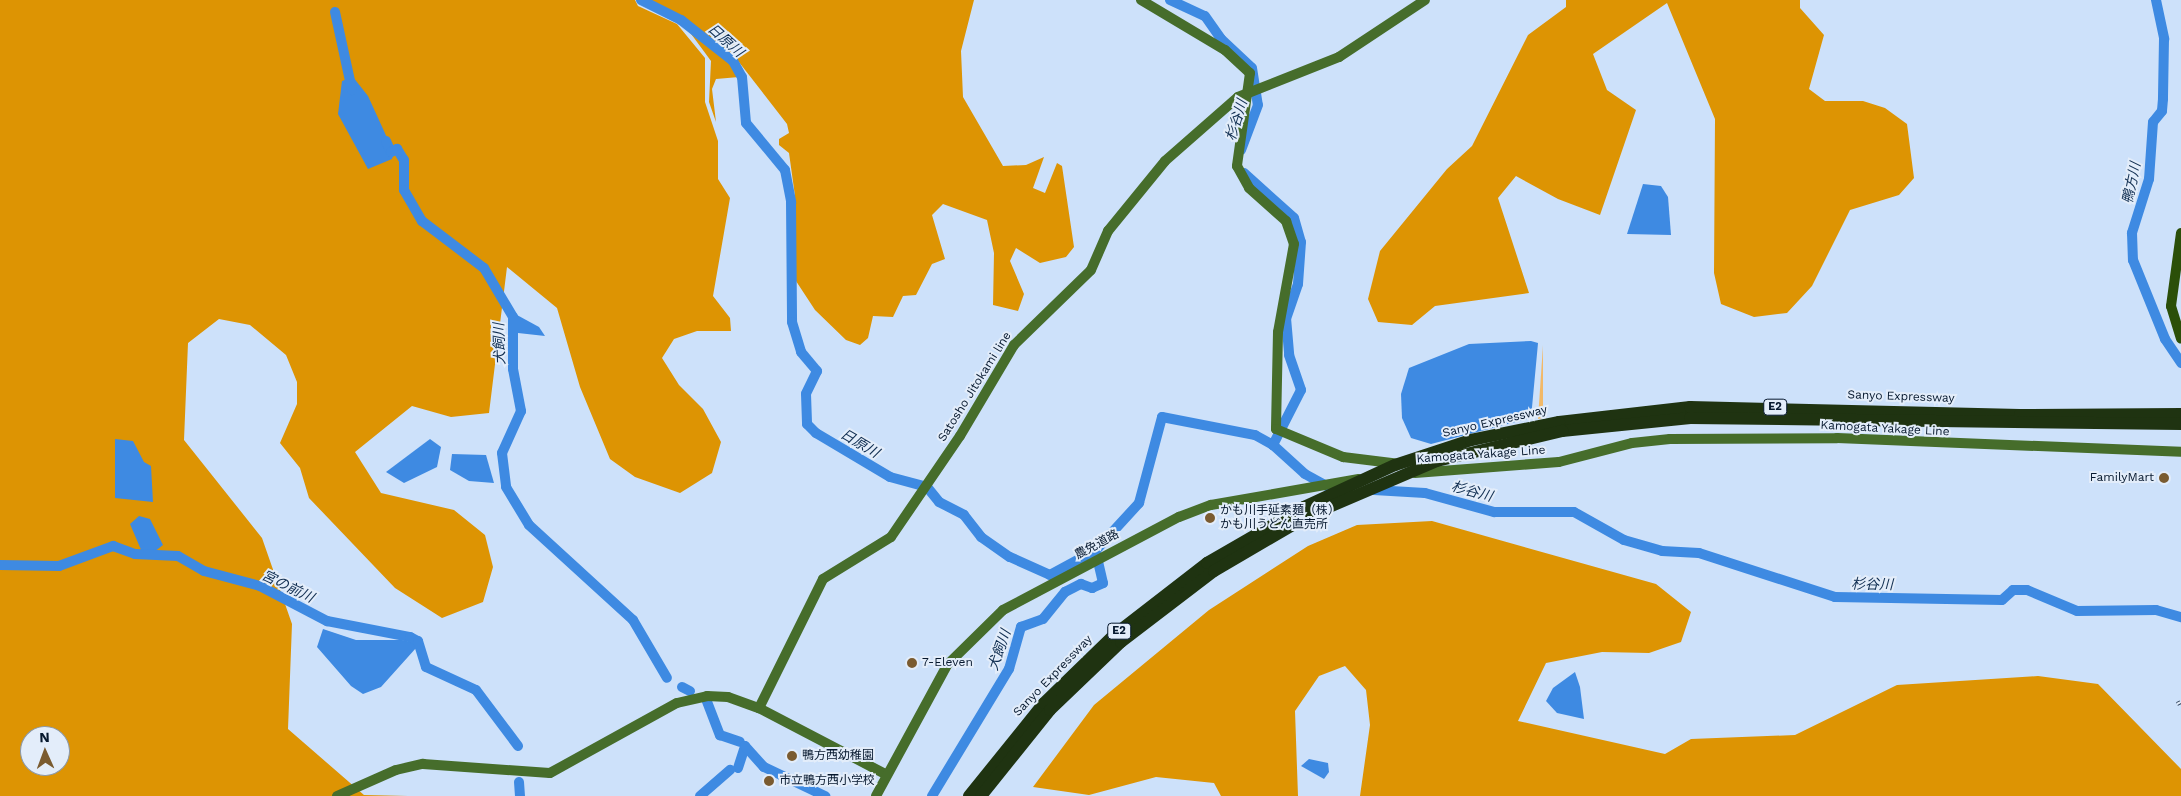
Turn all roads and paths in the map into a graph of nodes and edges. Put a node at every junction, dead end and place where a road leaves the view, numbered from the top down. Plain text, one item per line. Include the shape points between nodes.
1 (1141, 0) edge
2 (1425, 0) edge
3 (1256, 87) junction
4 (2181, 233) edge
5 (2181, 339) edge
6 (2181, 414) edge
7 (2057, 421) junction
8 (2181, 424) edge
9 (2181, 452) edge
10 (1357, 460) junction
11 (1405, 473) junction
12 (1356, 479) junction
13 (1306, 512) junction
14 (759, 708) junction
15 (887, 775) junction
16 (337, 796) edge
17 (876, 796) edge
18 (968, 796) edge
19 (980, 796) edge

1 - 3 main road, Kamogata Yakage Line via 1243,65
2 - 3 main road, Satosho Jitokami line via 1339,57
3 - 10 main road, Kamogata Yakage Line via 1237,166 1249,188 1286,221 1294,244 1278,332 1274,412 1281,432
3 - 14 main road, Satosho Jitokami line via 1165,161 1108,231 1091,270 1026,330 927,487 882,546 852,557 823,579
4 - 5 main road via 2171,306
6 - 7 highway, Sanyo Expressway / E2
7 - 8 highway, Sanyo Expressway / E2
7 - 13 highway, Sanyo Expressway / E2, bridge via 1860,415 1651,415 1471,440 1395,464
9 - 11 main road, Kamogata Yakage Line via 1837,438 1670,439 1632,443 1548,463
10 - 11 main road, Kamogata Yakage Line via 1396,462
10 - 12 main road via 1361,471
11 - 12 main road, 農免道路
12 - 15 main road, 農免道路 via 1211,505 1098,559 1003,610 969,640 935,682
13 - 18 highway, Sanyo Expressway / E2 via 1208,563 1114,635 1044,703
13 - 19 highway, Sanyo Expressway / E2 via 1214,571 1121,642 1050,710
14 - 15 main road
14 - 16 main road via 728,697 692,698 562,770 530,774 423,764 396,770
15 - 17 main road, 農免道路

